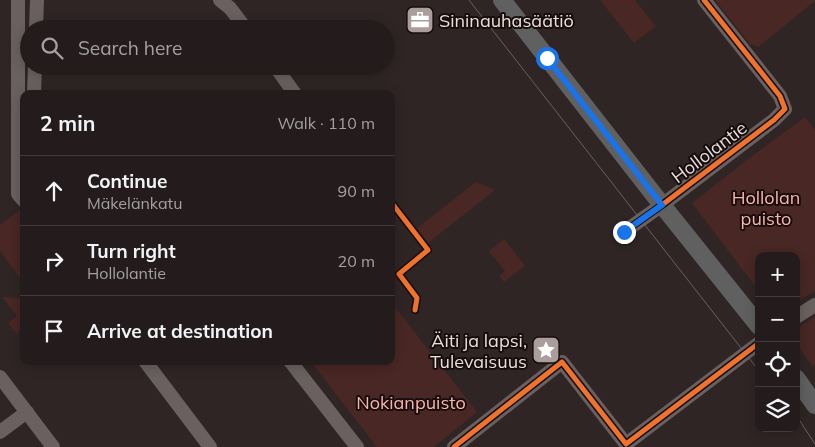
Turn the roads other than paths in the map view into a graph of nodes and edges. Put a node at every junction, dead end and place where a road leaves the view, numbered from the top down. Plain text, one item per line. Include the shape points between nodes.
1 (18, 0) edge
2 (36, 0) edge
3 (502, 0) edge
4 (704, 0) edge
5 (227, 3) edge
6 (36, 20) edge
7 (239, 20) edge
8 (20, 64) edge
9 (20, 75) edge
10 (35, 75) edge
11 (281, 75) edge
12 (21, 90) edge
13 (34, 90) edge
14 (292, 90) edge
15 (20, 160) edge
16 (20, 196) edge
17 (662, 205) junction
18 (624, 232) dead end
19 (815, 305) edge
20 (800, 314) edge
21 (755, 321) edge
22 (755, 346) edge
23 (148, 365) edge
24 (293, 365) edge
25 (0, 377) edge
26 (800, 384) edge
27 (815, 406) edge
28 (27, 412) junction
29 (0, 432) edge
30 (627, 446) edge
31 (53, 447) edge
32 (210, 447) edge
33 (357, 447) edge
34 (454, 447) edge

1 - 8 street
2 - 6 street
3 - 17 main road
4 - 17 street, Hollolantie via 780,96 785,110
5 - 7 street
9 - 12 street
10 - 13 street
11 - 14 street
15 - 16 street
17 - 18 street, Hollolantie
17 - 21 main road
19 - 20 street
22 - 30 street
23 - 32 street
24 - 33 street
25 - 28 street
26 - 27 main road
28 - 29 street
28 - 31 street
30 - 34 street via 562,362

